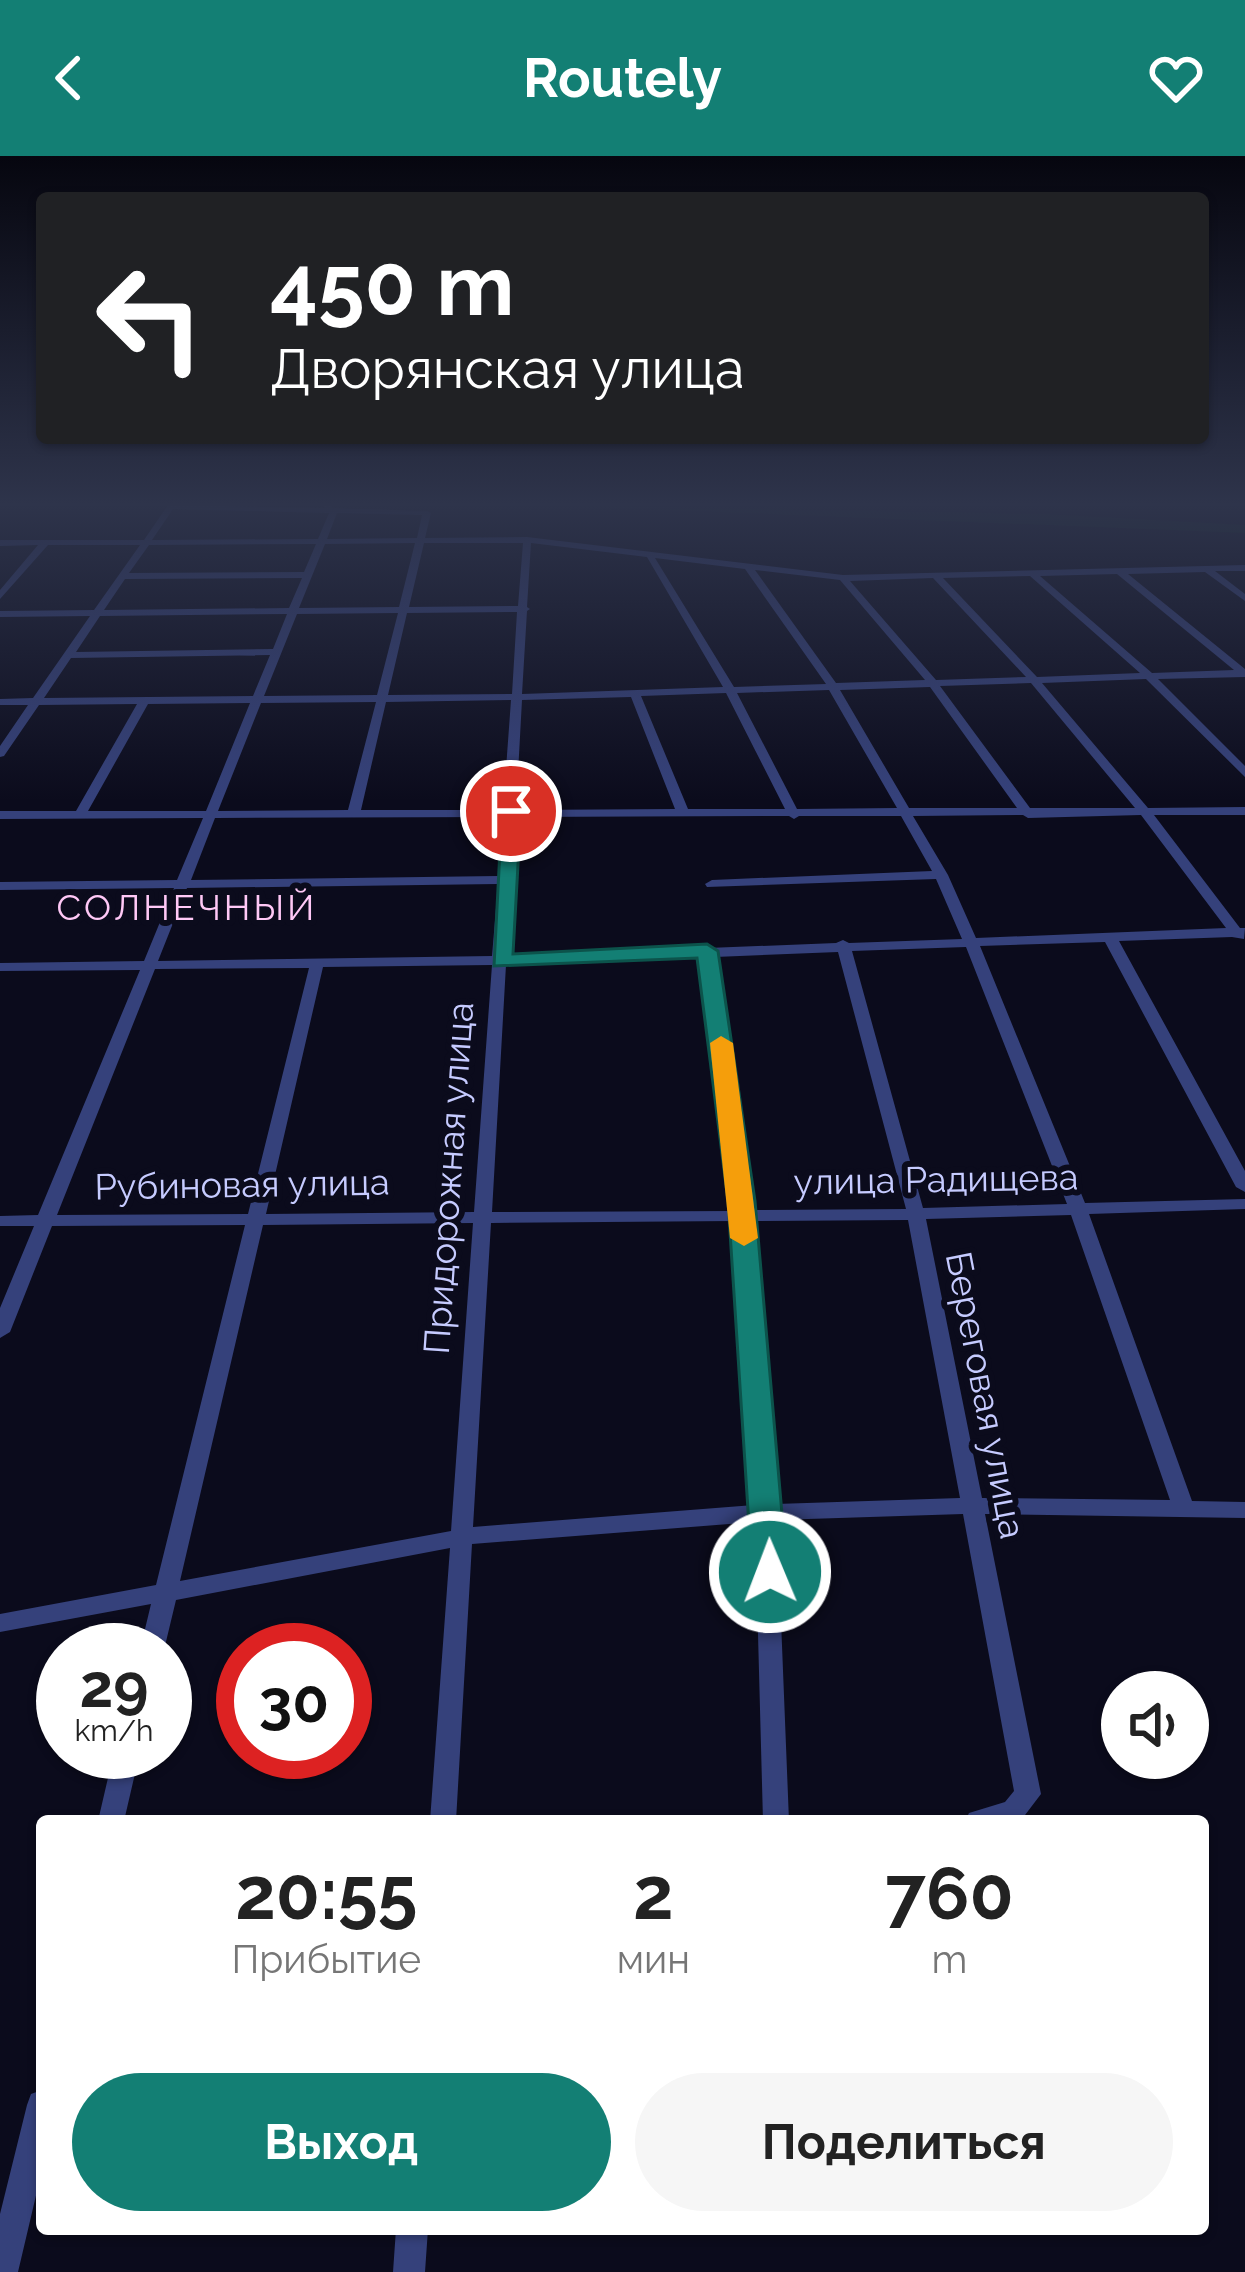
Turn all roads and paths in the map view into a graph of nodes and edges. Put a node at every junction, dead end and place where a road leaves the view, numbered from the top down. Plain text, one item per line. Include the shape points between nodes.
1 (103, 604) edge
2 (296, 604) edge
3 (406, 604) edge
4 (525, 604) edge
5 (678, 604) edge
6 (774, 604) edge
7 (866, 604) edge
8 (964, 604) edge
9 (1067, 604) edge
10 (1159, 604) edge
11 (525, 609) junction
12 (293, 611) junction
13 (404, 611) junction
14 (96, 613) junction
15 (0, 614) edge
16 (276, 652) junction
17 (68, 655) junction
18 (1245, 673) edge
19 (1148, 675) junction
20 (1036, 677) junction
21 (931, 681) junction
22 (832, 685) junction
23 (729, 688) junction
24 (634, 691) junction
25 (519, 697) junction
26 (382, 698) junction
27 (257, 699) junction
28 (145, 700) junction
29 (35, 701) junction
30 (0, 702) edge
31 (0, 754) edge
32 (1245, 773) edge
33 (511, 811) junction
34 (1245, 811) edge
35 (354, 812) junction
36 (211, 813) junction
37 (682, 813) junction
38 (80, 814) junction
39 (1028, 814) junction
40 (1149, 814) junction
41 (0, 815) edge
42 (794, 815) junction
43 (908, 815) junction
44 (941, 874) junction
45 (507, 880) junction
46 (181, 884) junction
47 (712, 884) dead end
48 (0, 886) edge
49 (1109, 936) junction
50 (1242, 937) edge
51 (971, 940) junction
52 (843, 944) junction
53 (707, 951) junction
54 (502, 961) junction
55 (317, 964) junction
56 (149, 966) junction
57 (0, 967) edge
58 (1245, 1187) edge
59 (1245, 1204) edge
60 (1082, 1210) junction
61 (485, 1214) junction
62 (916, 1214) junction
63 (256, 1216) junction
64 (742, 1216) junction
65 (46, 1220) junction
66 (0, 1221) edge
67 (0, 1332) edge
68 (1183, 1506) junction
69 (976, 1507) junction
70 (1245, 1510) edge
71 (769, 1512) junction
72 (464, 1537) junction
73 (165, 1593) junction
74 (0, 1623) edge
75 (158, 1623) edge
76 (121, 1779) edge
77 (112, 1815) edge
78 (443, 1815) edge
79 (776, 1815) edge
80 (996, 1815) edge
81 (36, 2130) edge
82 (412, 2235) edge
83 (2, 2272) edge
84 (409, 2272) edge

1 - 14 street
2 - 12 street
3 - 13 street
4 - 11 street, Придорожная улица
5 - 23 street
6 - 22 street
7 - 21 street
8 - 20 street
9 - 19 street
10 - 18 street
11 - 13 street
11 - 25 street, Придорожная улица
12 - 13 street
12 - 14 street
12 - 16 street
13 - 26 street
14 - 15 street
14 - 17 street
16 - 17 street
16 - 27 street
17 - 29 street
18 - 19 street
19 - 20 street
19 - 32 street
20 - 21 street
20 - 40 street
21 - 22 street
21 - 39 street
22 - 23 street
22 - 43 street
23 - 24 street
23 - 42 street
24 - 25 street
24 - 37 street
25 - 26 street
25 - 33 street, Придорожная улица
26 - 27 street
26 - 35 street
27 - 28 street
27 - 36 street
28 - 29 street
28 - 38 street
29 - 30 street
29 - 31 street
33 - 35 street
33 - 37 street
33 - 45 street, Придорожная улица
34 - 40 street
35 - 36 street
36 - 38 street
36 - 46 street
37 - 42 street
38 - 41 street
39 - 40 street
39 - 43 street
40 - 50 street
42 - 43 street
43 - 44 street
44 - 47 street
44 - 51 street
45 - 46 street
45 - 54 street, Придорожная улица
46 - 48 street
46 - 56 street
49 - 50 street
49 - 51 street
49 - 58 street
51 - 52 street
51 - 60 street
52 - 53 street
52 - 62 street, Береговая улица
53 - 54 street
53 - 64 street
54 - 55 street
54 - 61 street, Придорожная улица
55 - 56 street
55 - 63 street
56 - 57 street
56 - 65 street
59 - 60 street, улица Радищева
60 - 62 street, улица Радищева
60 - 68 street
61 - 63 street, Рубиновая улица
61 - 64 street, улица Радищева
61 - 72 street, Придорожная улица
62 - 64 street, улица Радищева
62 - 69 street, Береговая улица
63 - 65 street, Рубиновая улица
63 - 73 street
64 - 71 street
65 - 66 street, Рубиновая улица
65 - 67 street
68 - 69 street
68 - 70 street
69 - 71 street
69 - 80 street, Береговая улица via 1028,1794
71 - 72 street
71 - 79 street
72 - 73 street
72 - 78 street, Придорожная улица
73 - 74 street
73 - 75 street
76 - 77 street
81 - 83 street
82 - 84 street

